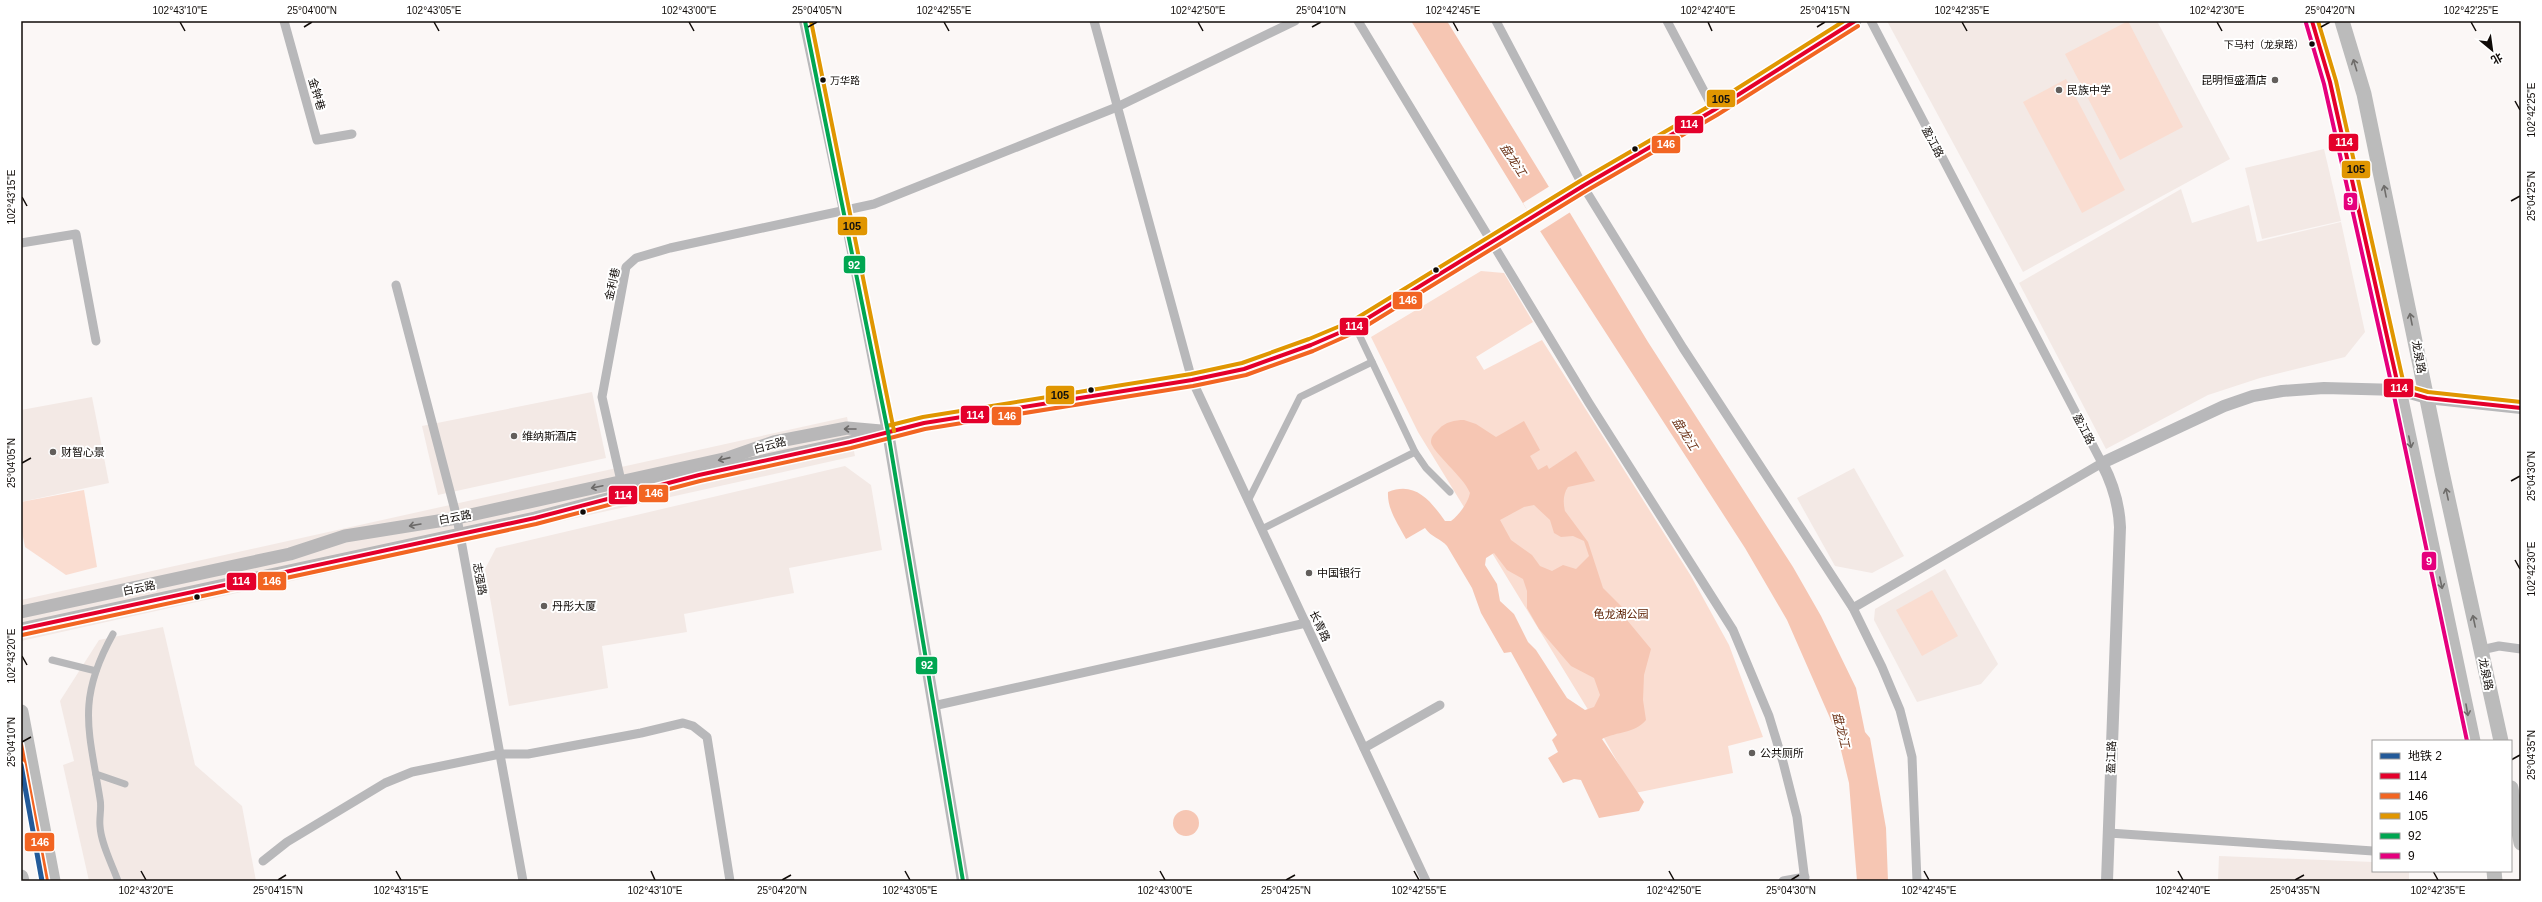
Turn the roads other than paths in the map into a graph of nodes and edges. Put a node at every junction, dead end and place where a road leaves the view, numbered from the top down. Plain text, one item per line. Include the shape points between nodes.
1 (284, 21) edge
2 (804, 21) edge
3 (1094, 21) edge
4 (1295, 21) edge
5 (1358, 21) edge
6 (1496, 21) edge
7 (1667, 21) edge
8 (1855, 21) edge
9 (1872, 21) edge
10 (2312, 21) edge
11 (2342, 21) edge
12 (1117, 107) junction
13 (1714, 110) junction
14 (352, 134) dead end
15 (1583, 186) junction
16 (845, 211) junction
17 (1490, 242) junction
18 (21, 243) edge
19 (396, 285) dead end
20 (1354, 326) junction
21 (96, 341) dead end
22 (1372, 362) junction
23 (1192, 380) junction
24 (2399, 390) junction
25 (2427, 398) junction
26 (2521, 408) edge
27 (888, 432) junction
28 (1415, 452) junction
29 (2102, 463) junction
30 (621, 481) junction
31 (1450, 492) dead end
32 (1248, 501) junction
33 (457, 518) junction
34 (1262, 529) junction
35 (460, 534) junction
36 (1852, 608) junction
37 (21, 612) edge
38 (1306, 624) junction
39 (21, 629) edge
40 (113, 634) dead end
41 (2521, 649) edge
42 (2481, 650) junction
43 (52, 660) dead end
44 (96, 671) junction
45 (1440, 705) dead end
46 (933, 706) junction
47 (21, 712) edge
48 (2473, 740) edge
49 (2501, 740) edge
50 (1364, 748) junction
51 (500, 754) junction
52 (96, 774) junction
53 (125, 784) dead end
54 (2512, 792) edge
55 (2518, 815) edge
56 (2108, 833) junction
57 (2521, 843) edge
58 (2372, 851) edge
59 (263, 861) dead end
60 (21, 877) edge
61 (1805, 879) edge
62 (22, 881) edge
63 (53, 881) edge
64 (118, 881) edge
65 (523, 881) edge
66 (730, 881) edge
67 (963, 881) edge
68 (1426, 881) edge
69 (1783, 881) edge
70 (1917, 881) edge
71 (2107, 881) edge

1 - 14 street, 金钟巷 via 318,140
2 - 16 street
3 - 12 street, 长青路
4 - 12 street, 金利巷
5 - 17 street
6 - 15 street
7 - 13 street
8 - 13 main road, 白云路
9 - 29 street, 盈江路
10 - 24 main road via 2330,82
25 -> 11 main road, 龙泉路 via 2364,94
12 - 16 street, 金利巷 via 874,204
12 - 23 street, 长青路
13 - 15 main road, 白云路
15 - 17 main road, 白云路
15 - 36 street via 1683,348
16 - 27 street
16 - 30 street, 金利巷 via 670,248 636,258 626,267 602,397
17 - 20 main road, 白云路
17 - 61 street via 1732,630 1769,716 1783,762 1797,817
18 - 21 street via 76,234
19 - 33 street, 志强路
20 - 22 street
20 - 23 main road, 白云路 via 1311,345 1244,369
22 - 28 street
22 - 32 street via 1300,397
23 - 27 main road, 白云路 via 924,423
23 - 32 street, 长青路
24 - 25 street
24 - 29 street via 2324,388 2253,396 2196,418
24 -> 48 main road
25 - 26 street
42 -> 25 main road, 龙泉路
27 -> 30 main road, 白云路 via 847,428 774,442 728,458
27 - 35 main road, 白云路
27 - 46 street
28 - 31 street via 1426,468
28 - 34 street
29 - 36 street
29 - 56 street, 盈江路 via 2115,493 2120,527
30 -> 33 main road, 白云路
32 - 34 street, 长青路
33 - 35 street, 志强路
33 -> 37 main road, 白云路 via 345,536 282,556
34 - 38 street, 长青路
35 - 39 main road, 白云路
35 - 51 street, 志强路
36 - 70 street via 1882,667 1900,710 1912,757
38 - 46 street
38 - 50 street, 长青路
40 - 44 street
41 - 42 street via 2499,646
42 - 49 main road, 龙泉路
43 - 44 street
44 - 52 street via 90,691 87,717
45 - 50 street
46 - 67 street
47 - 63 main road
50 - 68 street, 长青路
51 - 59 street via 412,772 385,782 287,842
51 - 65 street, 志强路
51 - 66 street via 528,754 683,723 693,726 707,737
52 - 53 street
52 - 64 street via 101,801 100,827
54 - 55 main road
55 - 57 main road
56 - 58 street
56 - 71 street, 盈江路
60 - 62 main road
61 - 69 street

